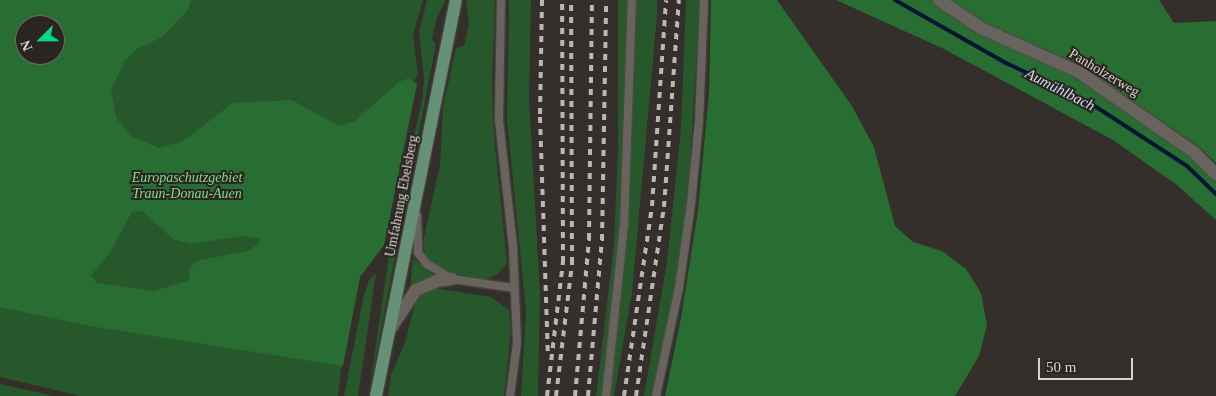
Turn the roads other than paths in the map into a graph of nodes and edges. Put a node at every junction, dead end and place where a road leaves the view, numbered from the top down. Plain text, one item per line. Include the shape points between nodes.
1 (500, 0) edge
2 (632, 0) edge
3 (704, 0) edge
4 (939, 0) edge
5 (456, 1) edge
6 (1216, 174) edge
7 (418, 188) junction
8 (452, 279) junction
9 (514, 288) junction
10 (389, 331) junction
11 (376, 396) edge
12 (510, 396) edge
13 (606, 396) edge
14 (656, 396) edge

1 - 9 lane via 499,120 513,247
2 - 13 lane via 624,226
3 - 14 lane via 700,103 691,204 680,288
4 - 6 street, Panholzerweg via 981,28 1079,72 1174,138
5 - 7 main road, Umfahrung Ebelsberg
7 - 8 lane via 418,253 426,264
7 - 10 main road, Umfahrung Ebelsberg
8 - 9 lane
8 - 10 street via 430,282 416,290
9 - 12 lane via 517,343
10 - 11 main road, Umfahrung Ebelsberg

